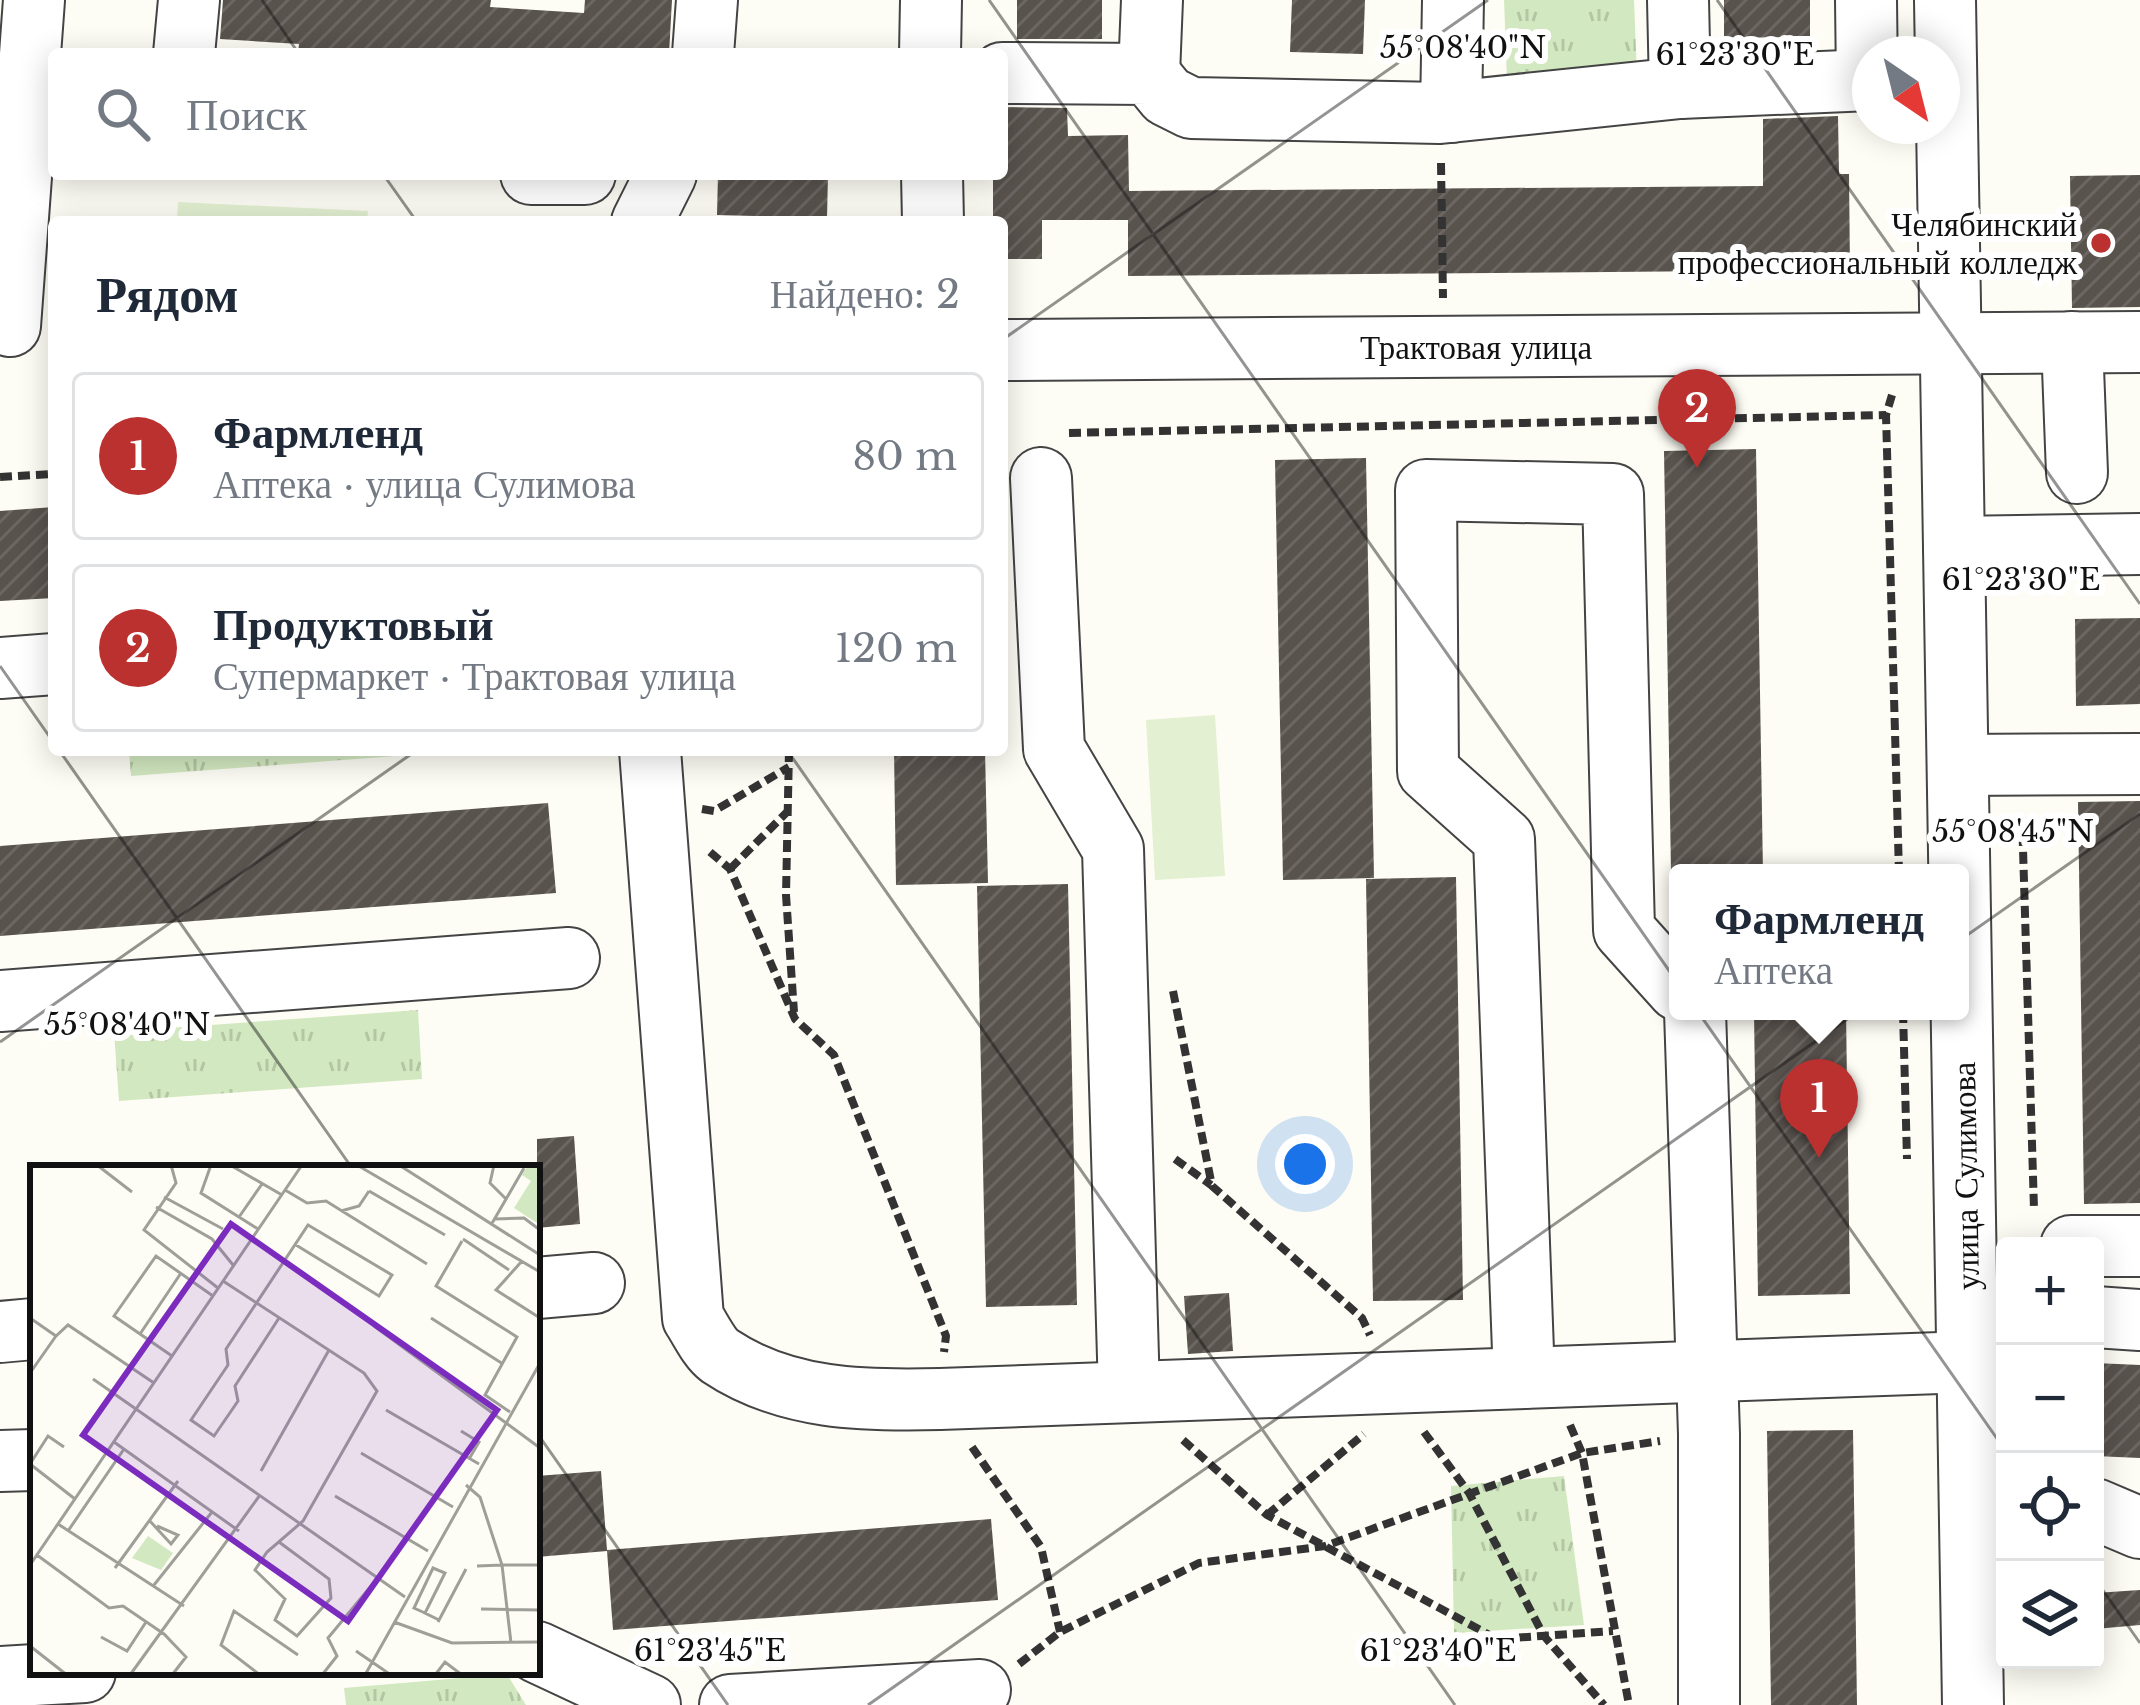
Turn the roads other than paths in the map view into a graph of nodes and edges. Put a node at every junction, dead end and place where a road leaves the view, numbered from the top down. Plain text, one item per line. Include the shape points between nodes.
1 (34, 0) edge
2 (189, 0) edge
3 (706, 0) edge
4 (931, 0) edge
5 (1152, 0) edge
6 (1454, 0) edge
7 (1678, 0) edge
8 (1866, 0) edge
9 (1945, 0) edge
10 (1867, 36) edge
11 (1945, 36) edge
12 (185, 48) edge
13 (703, 48) edge
14 (930, 48) edge
15 (1008, 73) edge
16 (1149, 74) junction
17 (1852, 81) edge
18 (1680, 88) junction
19 (1445, 112) junction
20 (1946, 144) edge
21 (663, 180) edge
22 (932, 180) edge
23 (645, 216) edge
24 (933, 216) edge
25 (21, 327) edge
26 (1951, 342) junction
27 (2072, 342) junction
28 (2140, 342) edge
29 (1008, 350) edge
30 (1052, 455) road end
31 (2077, 473) dead end
32 (2140, 544) edge
33 (1954, 547) junction
34 (48, 664) edge
35 (0, 668) edge
36 (1958, 764) junction
37 (2140, 764) edge
38 (651, 777) edge
39 (1964, 864) edge
40 (1969, 940) edge
41 (569, 958) dead end
42 (1669, 980) edge
43 (0, 1001) edge
44 (1695, 1020) edge
45 (1988, 1245) edge
46 (2104, 1246) edge
47 (2140, 1246) edge
48 (2104, 1318) edge
49 (2140, 1320) edge
50 (1980, 1328) edge
51 (30, 1329) edge
52 (0, 1332) edge
53 (1706, 1373) junction
54 (1524, 1378) junction
55 (1129, 1391) junction
56 (30, 1460) edge
57 (0, 1461) edge
58 (1987, 1489) edge
59 (2104, 1513) edge
60 (2140, 1528) edge
61 (540, 1653) edge
62 (34, 1675) edge
63 (0, 1677) edge
64 (996, 1680) road end
65 (650, 1705) edge
66 (730, 1705) edge
67 (1709, 1705) edge
68 (1972, 1705) edge

1 - 25 street
2 - 12 street
3 - 13 street
4 - 14 street
5 - 16 street
6 - 19 street
7 - 18 street
8 - 10 street
9 - 11 street, улица Сулимова
15 - 16 street
16 - 19 street via 1167,97 1191,108
17 - 18 street
18 - 19 street
20 - 26 street, улица Сулимова
21 - 23 street
22 - 24 street
26 - 27 street, Трактовая улица
26 - 29 street, Трактовая улица
26 - 33 street, улица Сулимова
27 - 28 street, Трактовая улица
27 - 31 street
30 - 55 street via 1054,749 1113,849
32 - 33 street
33 - 36 street, улица Сулимова
34 - 35 street
36 - 37 street
36 - 39 street, улица Сулимова
38 - 55 street via 692,1318 717,1354 785,1386 854,1401
40 - 45 street, улица Сулимова
41 - 43 street
42 - 54 street via 1624,930 1613,494 1426,490 1427,771 1504,839
44 - 53 street
45 - 50 street, улица Сулимова
46 - 47 street
48 - 49 street
50 - 53 street
50 - 58 street, улица Сулимова
51 - 52 street
53 - 54 street
53 - 67 street
54 - 55 street via 1397,1393
56 - 57 street
58 - 68 street, улица Сулимова
59 - 60 street
61 - 65 street
62 - 63 street
64 - 66 street

